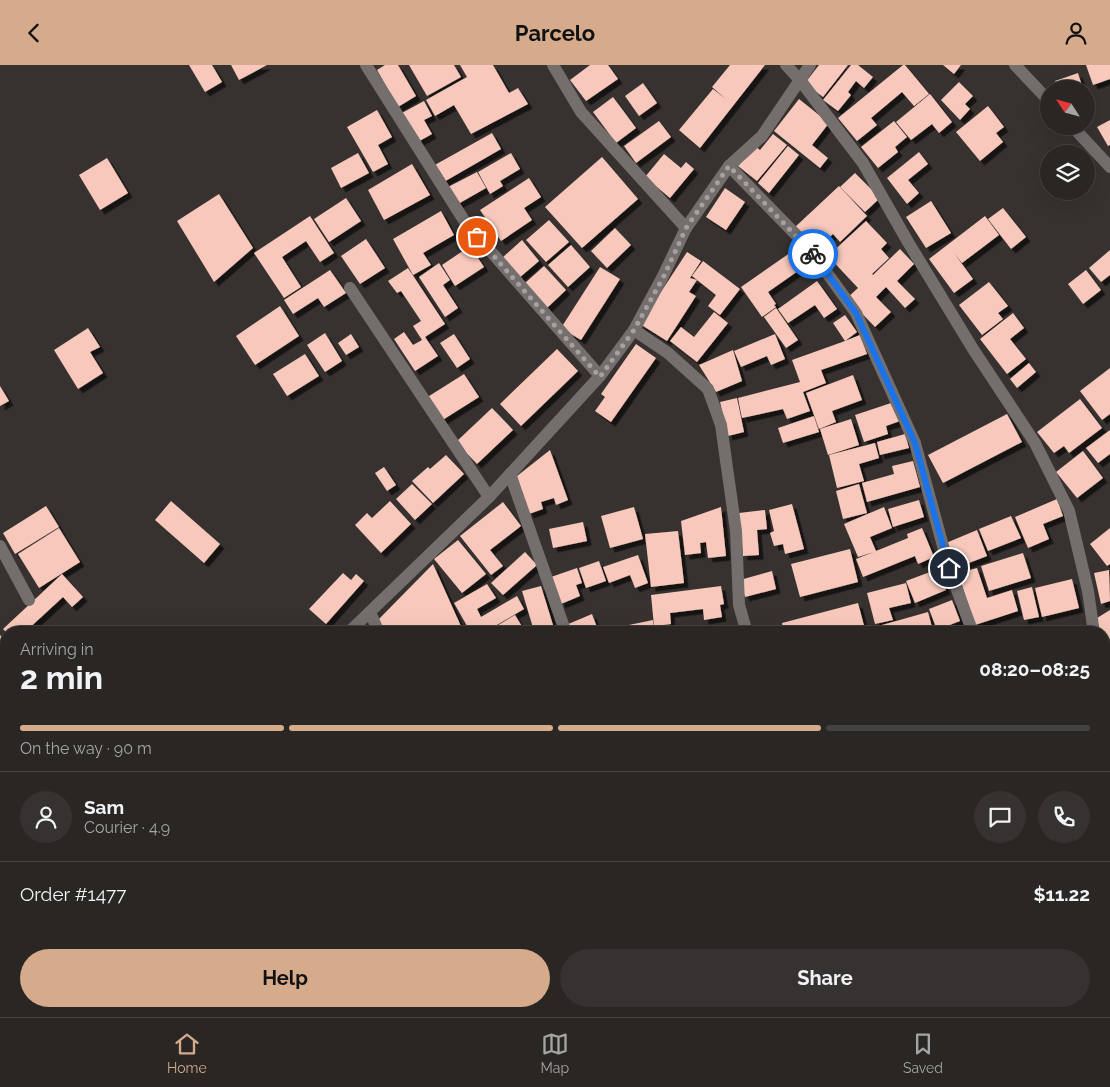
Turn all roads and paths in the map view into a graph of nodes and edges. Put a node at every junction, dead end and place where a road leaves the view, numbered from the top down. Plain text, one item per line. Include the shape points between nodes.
1 (366, 65) edge
2 (553, 65) edge
3 (786, 65) edge
4 (810, 65) edge
5 (1015, 65) edge
6 (800, 80) junction
7 (1040, 91) edge
8 (1080, 135) edge
9 (729, 166) junction
10 (1110, 167) edge
11 (686, 228) junction
12 (350, 287) dead end
13 (634, 330) junction
14 (600, 377) junction
15 (510, 473) junction
16 (489, 497) junction
17 (0, 547) edge
18 (29, 600) dead end
19 (370, 611) junction
20 (355, 626) edge
21 (377, 626) edge
22 (564, 626) edge
23 (745, 626) edge
24 (970, 626) edge
25 (1093, 626) edge

1 - 14 street via 465,223
2 - 11 street via 582,112
3 - 6 street
4 - 6 street
5 - 7 street
6 - 9 street via 762,136
6 - 25 street via 863,163 968,341 1035,443 1069,511
8 - 10 street
9 - 11 street
9 - 24 street via 809,248 856,313 915,443 949,568
11 - 13 street
12 - 16 street
13 - 14 street
13 - 23 street via 668,353 708,389 721,425 736,531 739,605
14 - 15 street
15 - 16 street
15 - 22 street
16 - 19 street
17 - 18 street
19 - 20 street
19 - 21 street

